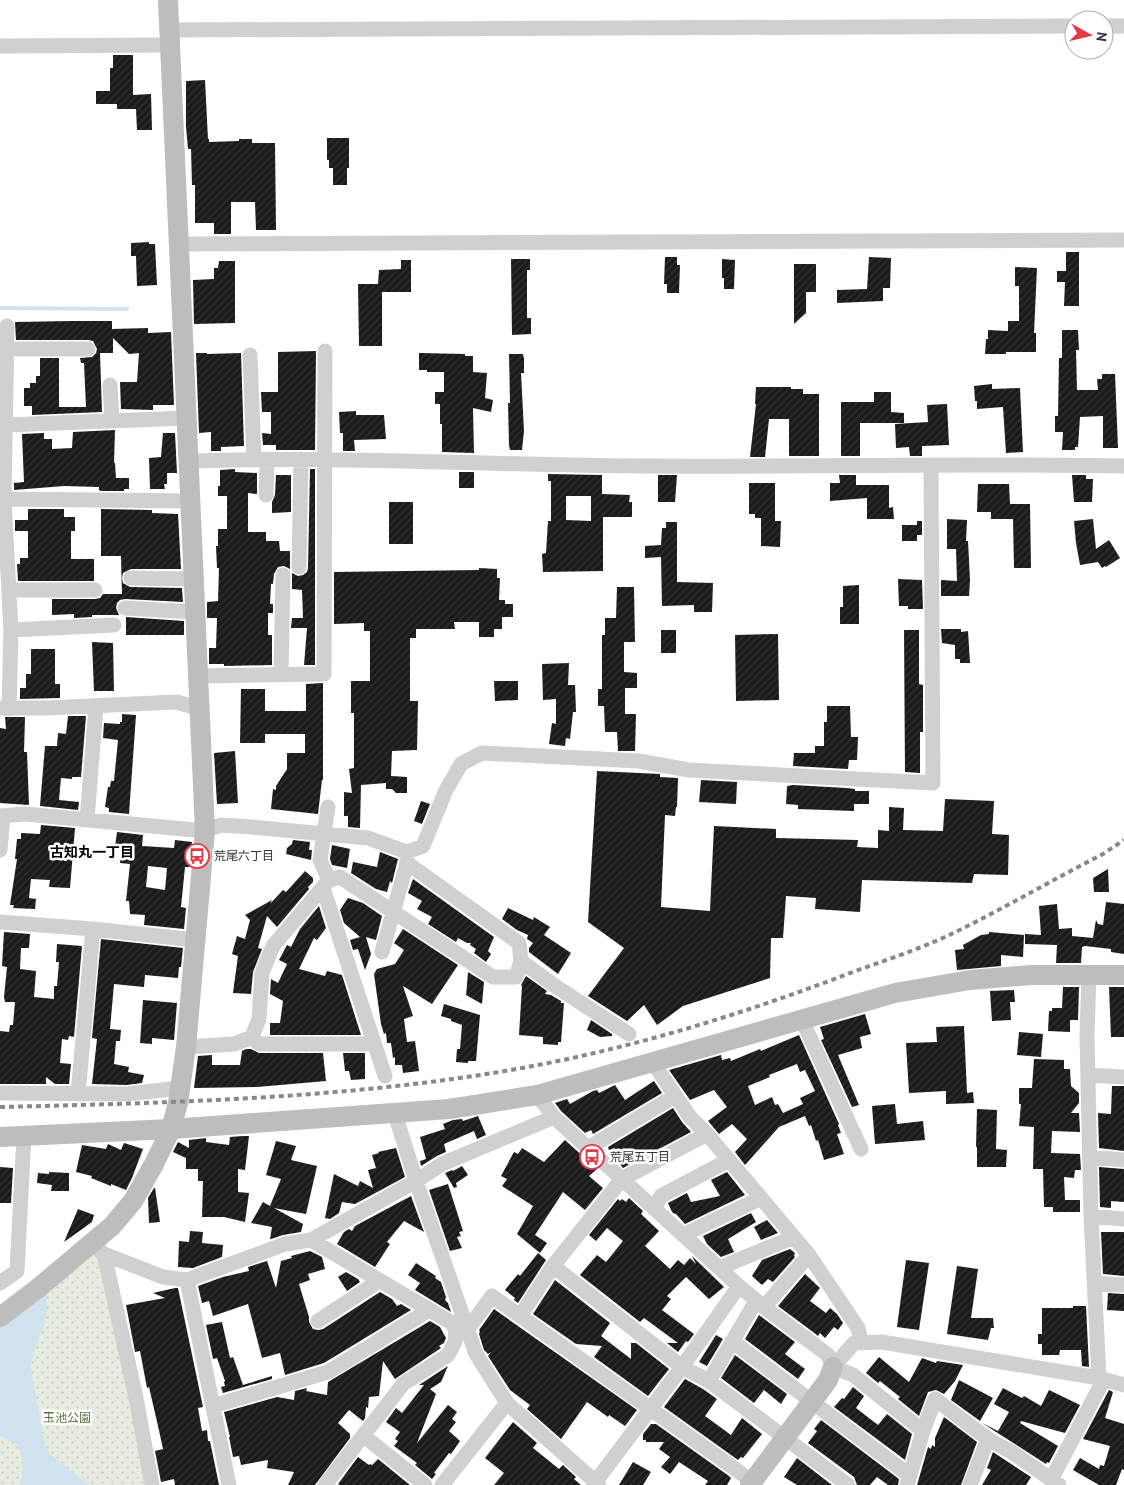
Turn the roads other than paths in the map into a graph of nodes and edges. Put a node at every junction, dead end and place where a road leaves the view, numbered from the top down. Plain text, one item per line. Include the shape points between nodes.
1 (168, 0) edge
2 (1064, 26) edge
3 (170, 37) junction
4 (0, 46) edge
5 (1124, 240) edge
6 (178, 244) junction
7 (7, 326) dead end
8 (88, 349) dead end
9 (325, 351) dead end
10 (4, 354) edge
11 (250, 355) dead end
12 (110, 384) dead end
13 (186, 418) junction
14 (112, 421) junction
15 (5, 425) junction
16 (2, 441) edge
17 (260, 459) junction
18 (301, 459) junction
19 (326, 459) junction
20 (188, 461) junction
21 (931, 466) junction
22 (1124, 466) edge
23 (266, 495) dead end
24 (2, 499) edge
25 (190, 501) junction
26 (299, 568) dead end
27 (284, 575) dead end
28 (130, 578) dead end
29 (194, 579) junction
30 (95, 590) dead end
31 (6, 596) edge
32 (125, 608) dead end
33 (195, 612) junction
34 (114, 625) dead end
35 (11, 630) junction
36 (281, 674) junction
37 (198, 676) junction
38 (96, 706) junction
39 (4, 708) edge
40 (199, 708) junction
41 (328, 807) dead end
42 (1, 816) edge
43 (87, 820) junction
44 (205, 832) junction
45 (325, 835) junction
46 (0, 850) edge
47 (407, 858) junction
48 (326, 884) junction
49 (393, 911) junction
50 (0, 922) edge
51 (93, 929) junction
52 (195, 940) junction
53 (382, 952) dead end
54 (521, 961) junction
55 (1088, 974) junction
56 (1124, 975) edge
57 (802, 1020) junction
58 (629, 1034) dead end
59 (252, 1037) junction
60 (373, 1044) junction
61 (186, 1047) junction
62 (653, 1063) junction
63 (1088, 1075) junction
64 (385, 1076) dead end
65 (1124, 1077) edge
66 (180, 1088) junction
67 (0, 1093) edge
68 (78, 1094) junction
69 (537, 1096) junction
70 (675, 1096) junction
71 (395, 1114) junction
72 (554, 1117) junction
73 (171, 1129) junction
74 (707, 1134) junction
75 (24, 1136) junction
76 (0, 1137) edge
77 (588, 1148) junction
78 (860, 1149) dead end
79 (1090, 1157) junction
80 (729, 1160) junction
81 (1124, 1160) edge
82 (622, 1179) junction
83 (416, 1181) junction
84 (761, 1198) junction
85 (654, 1208) junction
86 (1091, 1216) junction
87 (1124, 1219) edge
88 (684, 1235) junction
89 (794, 1237) junction
90 (311, 1240) junction
91 (98, 1248) junction
92 (809, 1255) junction
93 (553, 1266) junction
94 (719, 1268) junction
95 (187, 1280) junction
96 (379, 1280) junction
97 (0, 1283) edge
98 (1094, 1283) junction
99 (1124, 1285) edge
100 (739, 1286) junction
101 (760, 1304) junction
102 (429, 1310) junction
103 (520, 1316) junction
104 (0, 1317) edge
105 (318, 1321) dead end
106 (461, 1329) junction
107 (732, 1341) junction
108 (862, 1341) junction
109 (682, 1366) junction
110 (833, 1367) junction
111 (1101, 1379) junction
112 (709, 1381) junction
113 (1124, 1385) edge
114 (812, 1401) junction
115 (507, 1403) junction
116 (214, 1406) junction
117 (650, 1410) junction
118 (923, 1431) junction
119 (364, 1436) junction
120 (785, 1437) junction
121 (988, 1439) junction
122 (908, 1481) edge
123 (1048, 1481) edge
124 (751, 1483) edge
125 (596, 1484) edge
126 (152, 1485) edge
127 (229, 1485) edge
128 (325, 1485) edge
129 (425, 1485) edge
130 (442, 1485) edge
131 (848, 1485) edge
132 (970, 1485) edge

1 - 3 street
2 - 3 street
3 - 4 street
3 - 6 street
5 - 6 street
6 - 13 street
7 - 10 street
8 - 10 street
9 - 19 street
10 - 15 street
11 - 17 street
12 - 14 street
13 - 14 street
13 - 20 street
14 - 15 street
15 - 16 street
16 - 24 street
17 - 18 street
17 - 20 street
17 - 23 street
18 - 19 street
18 - 26 street
19 - 21 street via 638,466
19 - 36 street via 324,674
20 - 25 street
21 - 22 street
21 - 47 street via 933,783 688,770 639,761 482,753 461,764 446,790 423,846
24 - 25 street
24 - 31 street
25 - 29 street
27 - 36 street
28 - 29 street
29 - 33 street
30 - 31 street
31 - 35 street
32 - 33 street
33 - 37 street
34 - 35 street
35 - 39 street
36 - 37 street
37 - 40 street
38 - 39 street
38 - 40 street via 177,702
38 - 43 street
40 - 44 street
41 - 45 street
42 - 43 street via 25,814
42 - 46 street
43 - 44 street
44 - 45 street via 221,826
44 - 52 street
45 - 47 street via 368,838
45 - 48 street via 320,860
47 - 49 street
47 - 54 street via 519,943
48 - 49 street via 340,877
48 - 59 street via 273,946 262,973 259,1020
48 - 60 street
49 - 53 street
49 - 54 street via 493,977 516,977
50 - 51 street
51 - 52 street
51 - 68 street
52 - 61 street
54 - 58 street
55 - 56 street
55 - 57 street via 970,980 894,993
55 - 63 street
57 - 62 street
57 - 78 street
59 - 60 street via 259,1044
59 - 61 street via 234,1044
60 - 64 street
61 - 66 street
62 - 69 street
62 - 70 street
63 - 65 street
63 - 79 street
66 - 68 street via 127,1094
66 - 73 street
67 - 68 street
69 - 71 street
69 - 72 street
70 - 74 street
70 - 77 street
71 - 73 street
71 - 83 street
72 - 77 street
72 - 83 street via 442,1164
73 - 75 street
73 - 91 street via 133,1200
74 - 80 street
74 - 82 street
75 - 76 street
75 - 97 street via 17,1271
77 - 82 street
79 - 81 street
79 - 86 street
80 - 84 street
80 - 85 street via 661,1196
82 - 85 street
82 - 93 street
83 - 90 street
83 - 106 street
84 - 88 street
84 - 89 street
85 - 88 street
86 - 87 street
86 - 98 street
88 - 94 street
89 - 92 street
89 - 94 street
90 - 95 street via 284,1244
90 - 96 street
91 - 95 street via 163,1277
91 - 104 street
91 - 126 street via 136,1398
92 - 101 street
92 - 108 street via 858,1328
93 - 103 street
93 - 109 street
94 - 100 street
95 - 116 street
96 - 102 street
96 - 105 street
98 - 99 street
98 - 111 street
100 - 101 street
100 - 109 street
101 - 107 street
101 - 110 street via 828,1355
102 - 106 street
102 - 116 street via 328,1372
103 - 106 street via 492,1296 470,1326
103 - 117 street
106 - 115 street
106 - 119 street via 448,1355 403,1384
107 - 112 street
107 - 114 street
108 - 110 street via 854,1342
108 - 111 street
109 - 112 street
109 - 117 street
110 - 114 street via 828,1380
110 - 118 street via 853,1375
111 - 113 street
111 - 123 street
112 - 120 street
114 - 120 street
114 - 122 street
115 - 125 street
115 - 130 street
116 - 127 street
117 - 124 street
117 - 125 street
118 - 121 street via 935,1399
118 - 122 street
119 - 128 street
119 - 129 street
120 - 124 street
120 - 131 street
121 - 123 street via 1013,1453
121 - 132 street

